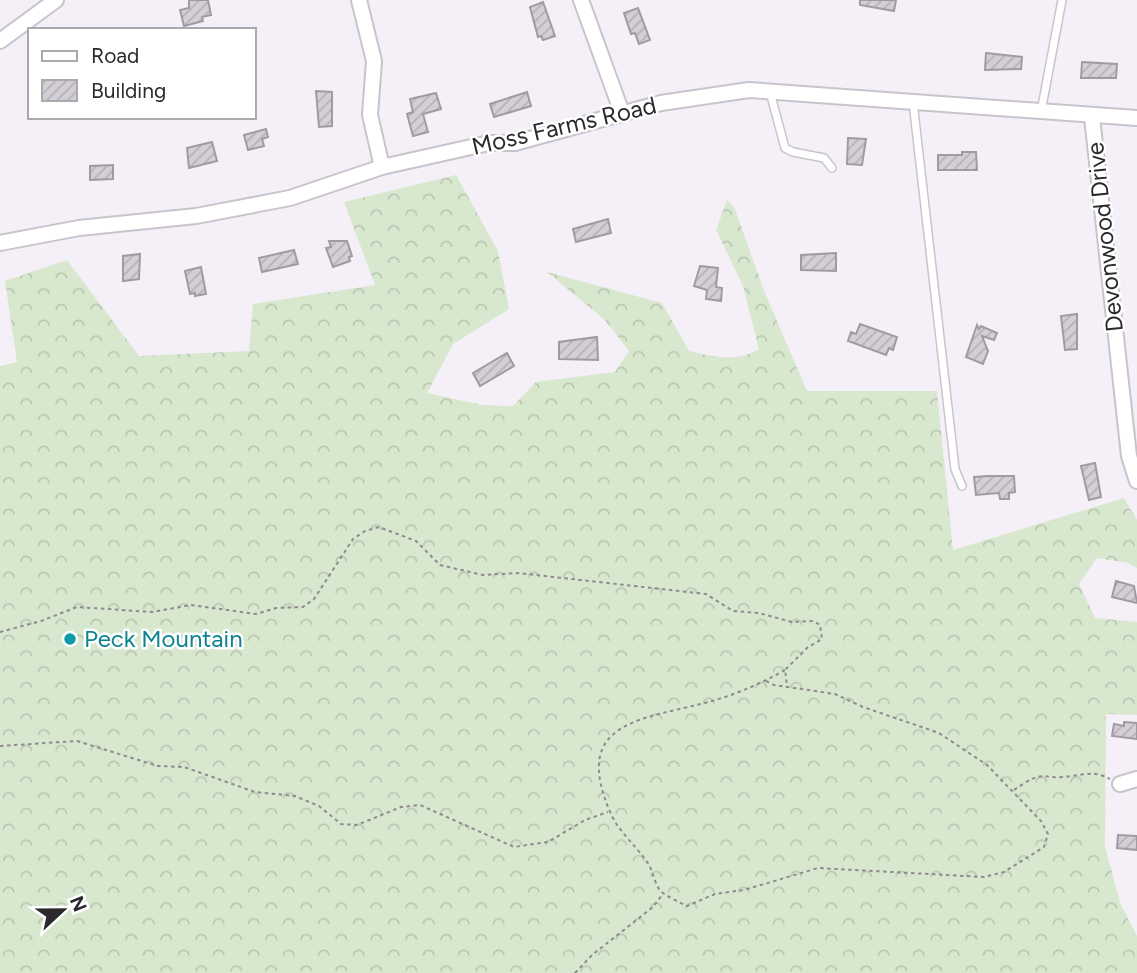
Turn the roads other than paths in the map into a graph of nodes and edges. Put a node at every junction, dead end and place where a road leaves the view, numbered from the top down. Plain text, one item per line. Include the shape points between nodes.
1 (56, 0) edge
2 (359, 0) edge
3 (581, 0) edge
4 (1062, 0) edge
5 (0, 41) edge
6 (770, 91) junction
7 (913, 102) junction
8 (622, 113) junction
9 (1041, 113) junction
10 (1092, 117) junction
11 (1137, 118) edge
12 (382, 167) junction
13 (832, 168) dead end
14 (1, 239) edge
15 (1137, 481) edge
16 (962, 486) dead end
17 (1137, 779) edge
18 (1120, 785) road end

1 - 5 street
2 - 12 street via 374,61 370,115
3 - 8 street
4 - 9 lane
6 - 7 street, Moss Farms Road
6 - 8 street, Moss Farms Road via 713,94
6 - 13 lane via 785,148 824,158
7 - 9 street, Moss Farms Road
7 - 16 lane via 955,469
8 - 12 street, Moss Farms Road via 515,143 489,143
9 - 10 street, Moss Farms Road
10 - 11 street, Moss Farms Road
10 - 15 street, Devonwood Drive via 1129,456
12 - 14 street, Moss Farms Road via 277,201 196,216
17 - 18 street

